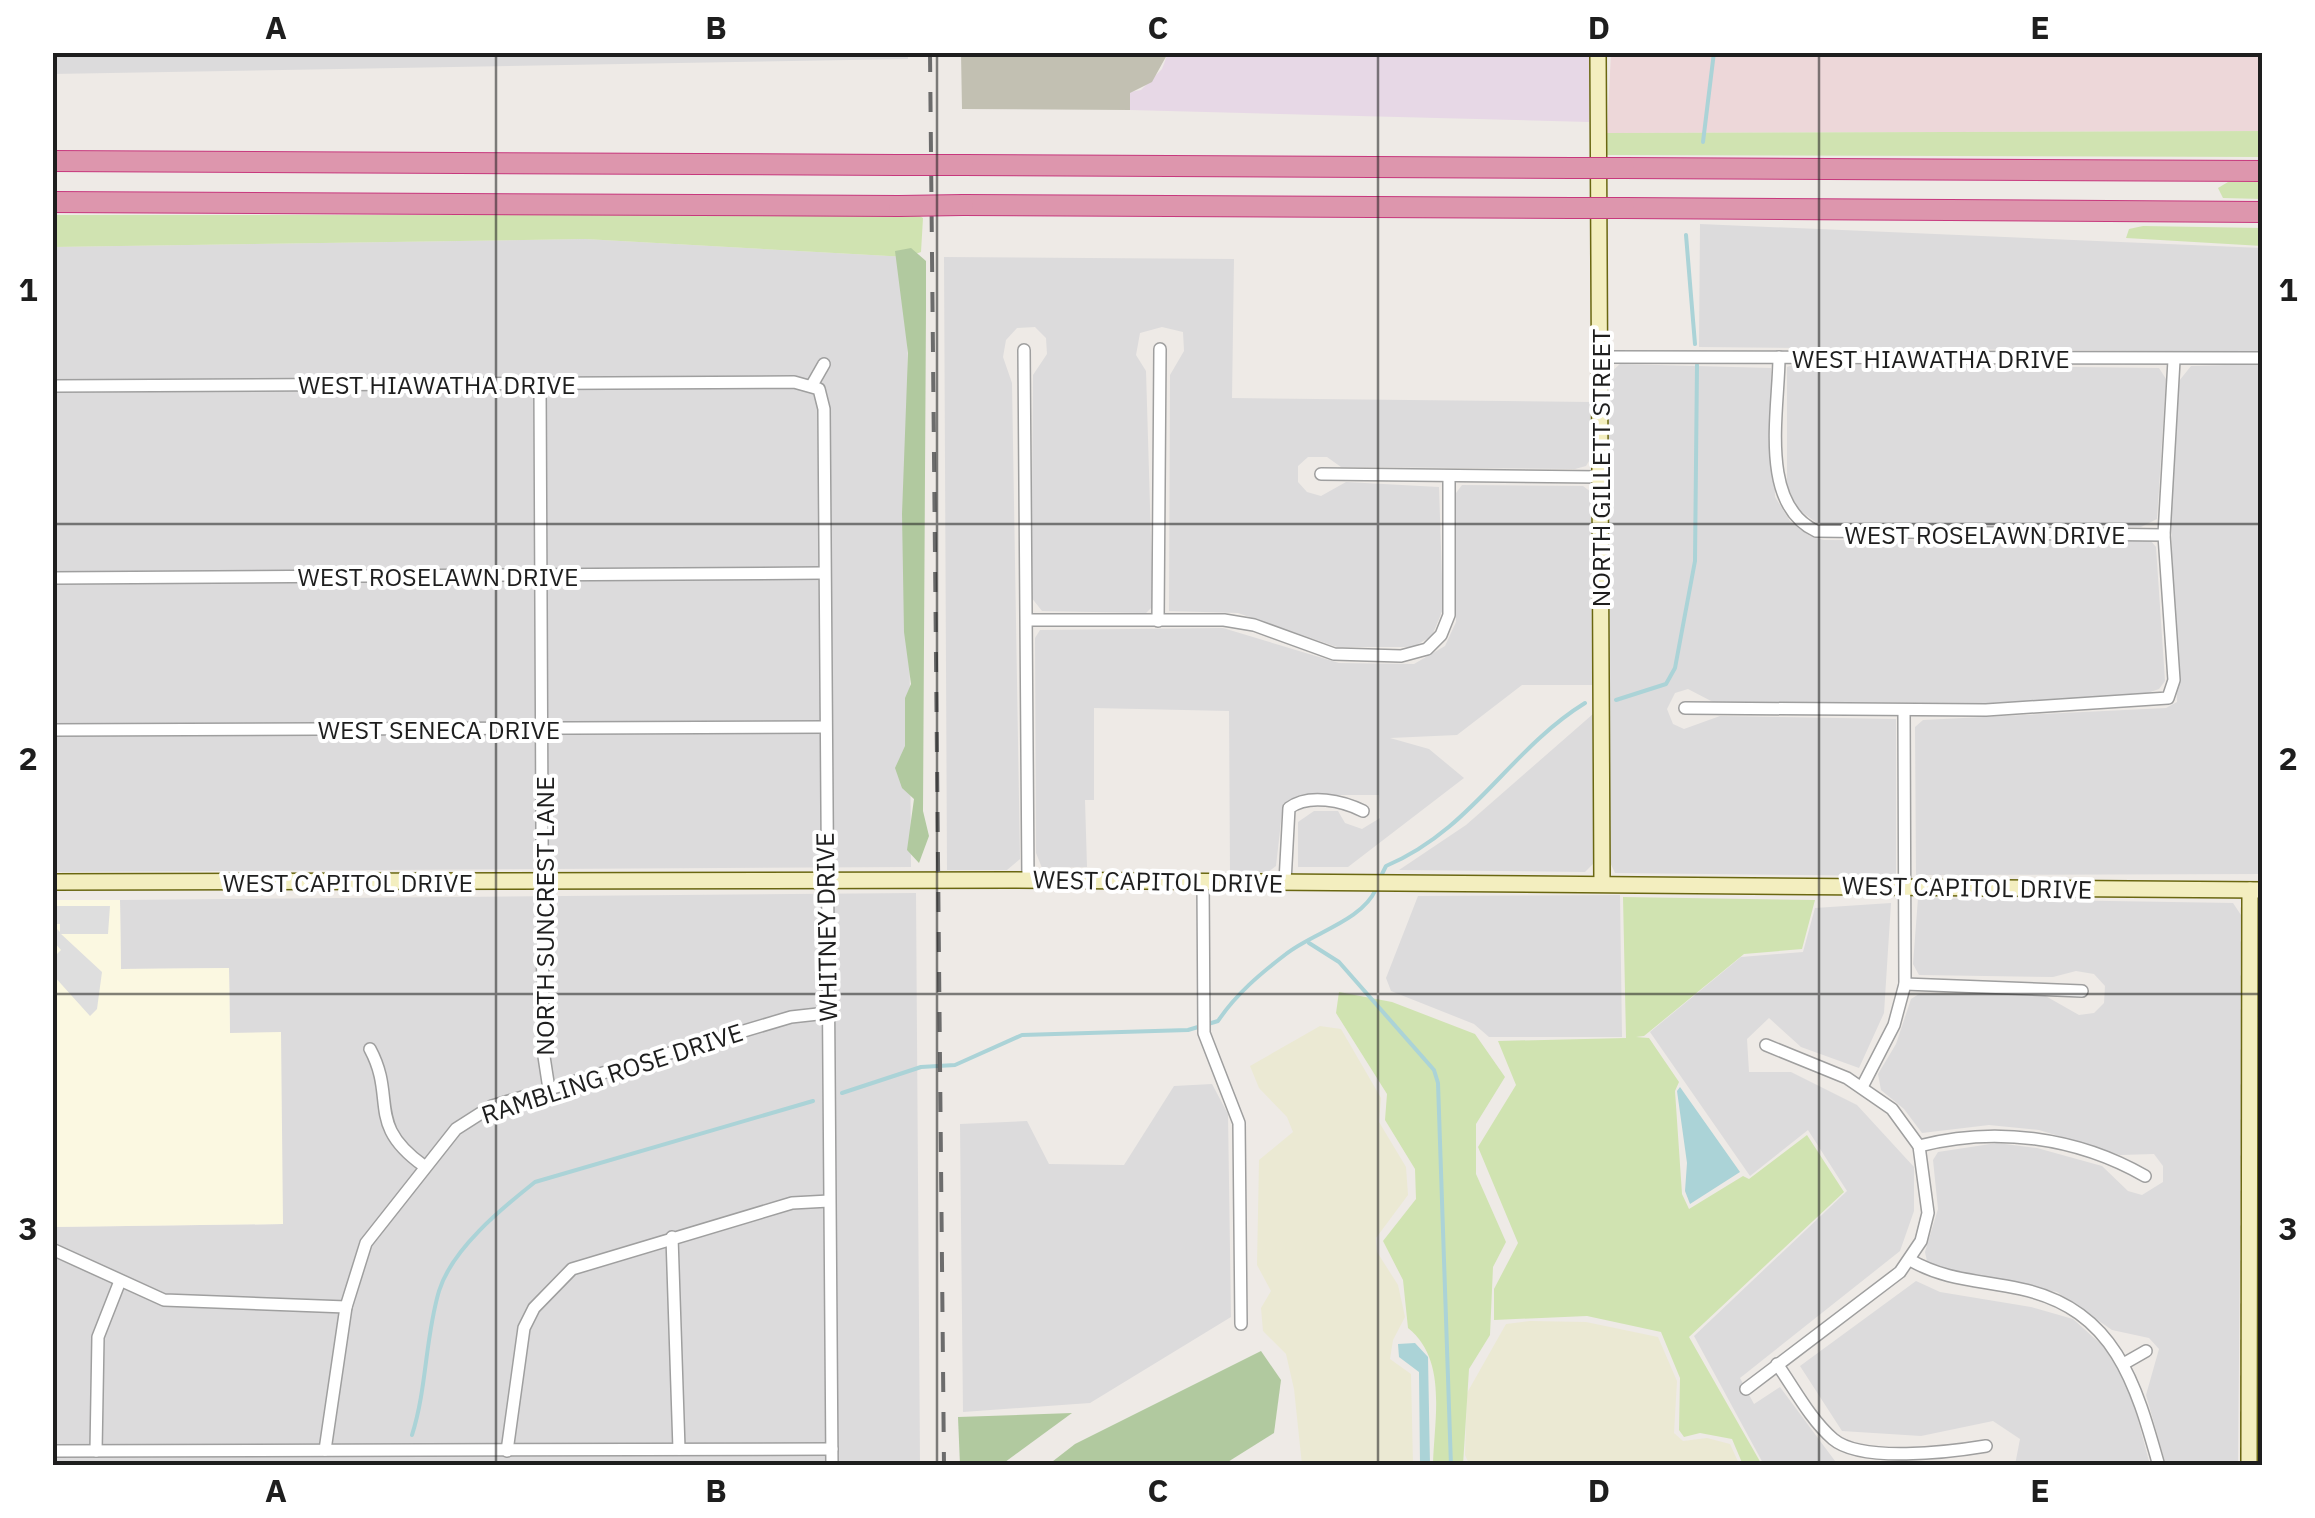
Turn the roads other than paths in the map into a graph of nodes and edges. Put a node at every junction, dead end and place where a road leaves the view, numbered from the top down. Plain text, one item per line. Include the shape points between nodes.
1 (1598, 52) edge
2 (52, 162) edge
3 (2262, 171) edge
4 (52, 202) edge
5 (2262, 212) edge
6 (1160, 349) dead end
7 (1024, 350) dead end
8 (1599, 356) junction
9 (1779, 357) junction
10 (2262, 358) edge
11 (2174, 360) junction
12 (824, 364) dead end
13 (540, 384) junction
14 (52, 386) edge
15 (815, 387) junction
16 (1321, 474) dead end
17 (1449, 476) junction
18 (1600, 477) junction
19 (2164, 536) junction
20 (824, 573) junction
21 (542, 575) junction
22 (52, 578) edge
23 (1028, 620) junction
24 (1158, 620) junction
25 (1686, 708) dead end
26 (1904, 712) junction
27 (824, 727) junction
28 (542, 728) junction
29 (52, 730) edge
30 (1363, 810) dead end
31 (826, 880) junction
32 (1028, 880) junction
33 (542, 881) junction
34 (52, 882) edge
35 (1203, 882) junction
36 (1286, 882) junction
37 (1602, 884) junction
38 (1904, 886) junction
39 (2256, 890) edge
40 (1905, 984) junction
41 (2082, 991) dead end
42 (827, 1012) junction
43 (1766, 1045) dead end
44 (370, 1049) dead end
45 (1862, 1087) junction
46 (549, 1089) junction
47 (1919, 1146) junction
48 (424, 1166) junction
49 (2146, 1176) dead end
50 (829, 1200) junction
51 (672, 1238) junction
52 (52, 1249) edge
53 (1910, 1260) junction
54 (120, 1281) junction
55 (346, 1307) junction
56 (1241, 1324) dead end
57 (2146, 1351) dead end
58 (1777, 1364) junction
59 (2125, 1364) junction
60 (1746, 1389) dead end
61 (1986, 1446) dead end
62 (678, 1449) junction
63 (325, 1450) junction
64 (832, 1450) junction
65 (96, 1451) junction
66 (507, 1451) junction
67 (52, 1452) edge
68 (832, 1466) edge
69 (2159, 1466) edge
70 (2249, 1466) edge

1 - 8 street, NORTH GILLETT STREET
2 - 3 highway, bridge
4 - 5 highway, bridge
6 - 24 street
7 - 23 street
8 - 9 street, WEST HIAWATHA DRIVE
8 - 18 street, NORTH GILLETT STREET
9 - 11 street, WEST HIAWATHA DRIVE
9 - 19 street, WEST ROSELAWN DRIVE via 1780,488 1791,514 1816,531
10 - 11 street, WEST HIAWATHA DRIVE
11 - 19 street
12 - 15 street
13 - 14 street, WEST HIAWATHA DRIVE
13 - 15 street, WEST HIAWATHA DRIVE
13 - 21 street, NORTH SUNCREST LANE
15 - 20 street, WHITNEY DRIVE via 824,409
16 - 17 street
17 - 18 street
17 - 24 street via 1449,616 1426,649 1402,656 1345,655 1238,621
18 - 37 street, NORTH GILLETT STREET
19 - 26 street via 2171,695 2158,702
20 - 21 street, WEST ROSELAWN DRIVE
20 - 27 street, WHITNEY DRIVE
21 - 22 street, WEST ROSELAWN DRIVE
21 - 28 street, NORTH SUNCREST LANE
23 - 24 street
23 - 32 street
25 - 26 street
26 - 38 street
27 - 28 street, WEST SENECA DRIVE
27 - 31 street, WHITNEY DRIVE
28 - 29 street, WEST SENECA DRIVE
28 - 33 street, NORTH SUNCREST LANE
30 - 36 street via 1343,802 1304,801 1290,808
31 - 32 street, WEST CAPITOL DRIVE
31 - 33 street, WEST CAPITOL DRIVE
31 - 42 street, WHITNEY DRIVE
32 - 35 street, WEST CAPITOL DRIVE
33 - 34 street, WEST CAPITOL DRIVE
33 - 46 street, NORTH SUNCREST LANE
35 - 36 street, WEST CAPITOL DRIVE
35 - 56 street via 1204,1033 1239,1123
36 - 37 street, WEST CAPITOL DRIVE
37 - 38 street, WEST CAPITOL DRIVE
38 - 39 street, WEST CAPITOL DRIVE
38 - 40 street
39 - 70 street
40 - 41 street
40 - 45 street via 1894,1025
42 - 46 street, RAMBLING ROSE DRIVE
42 - 50 street, WHITNEY DRIVE
43 - 45 street
44 - 48 street via 381,1074 388,1130
45 - 47 street via 1892,1109
46 - 48 street, RAMBLING ROSE DRIVE via 466,1120
47 - 49 street via 1970,1135 2015,1135
47 - 53 street via 1928,1213
48 - 55 street, RAMBLING ROSE DRIVE via 366,1243
50 - 51 street via 792,1203
50 - 64 street, WHITNEY DRIVE
51 - 62 street
51 - 66 street via 579,1265 534,1308 524,1328
52 - 54 street
53 - 58 street
53 - 59 street via 1953,1280 2052,1299 2098,1330
54 - 55 street via 178,1302
54 - 65 street via 98,1337
55 - 63 street, RAMBLING ROSE DRIVE
57 - 59 street
58 - 60 street
58 - 61 street via 1826,1432 1844,1446 1868,1452
59 - 69 street
62 - 64 street
62 - 66 street
63 - 65 street
63 - 66 street
64 - 68 street, WHITNEY DRIVE
65 - 67 street

